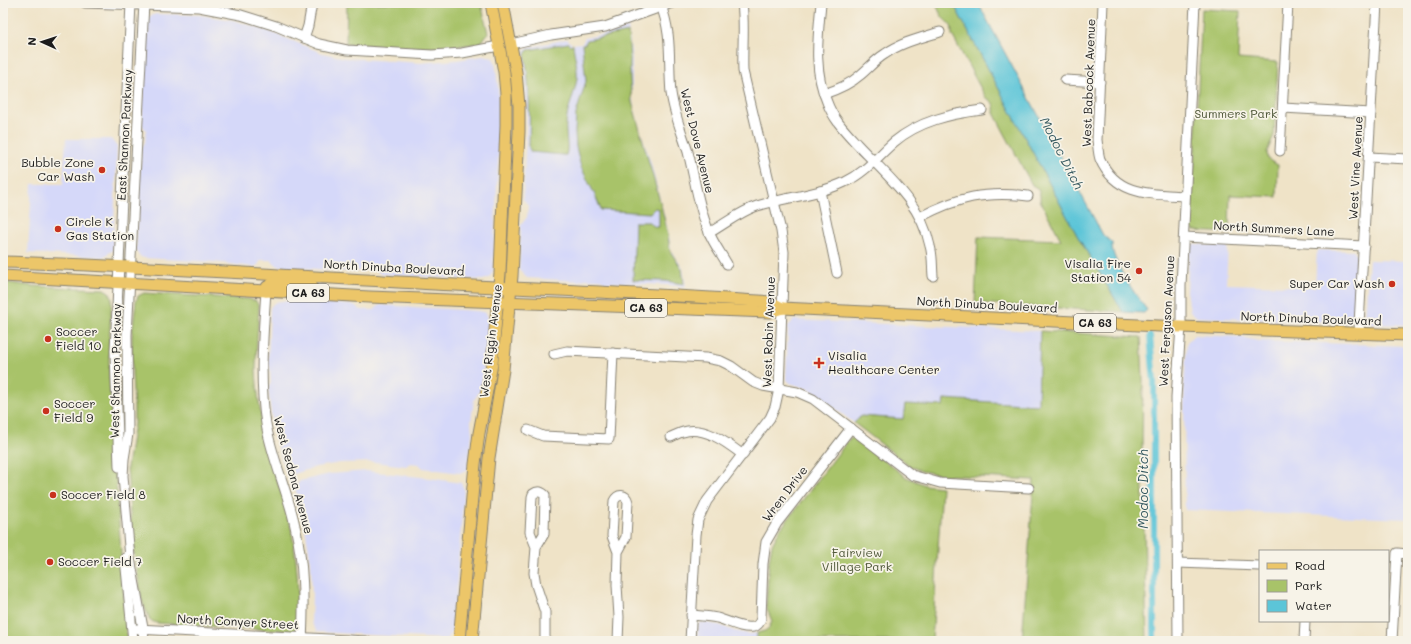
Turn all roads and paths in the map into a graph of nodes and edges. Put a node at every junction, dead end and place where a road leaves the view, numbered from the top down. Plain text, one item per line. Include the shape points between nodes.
1 (85, 3) edge
2 (312, 3) edge
3 (491, 3) edge
4 (496, 3) edge
5 (503, 3) edge
6 (672, 3) edge
7 (742, 3) edge
8 (821, 3) edge
9 (1103, 3) edge
10 (1195, 3) edge
11 (1288, 3) edge
12 (1377, 3) edge
13 (131, 4) edge
14 (144, 4) edge
15 (661, 5) edge
16 (940, 32) dead end
17 (304, 38) junction
18 (511, 44) junction
19 (498, 46) junction
20 (128, 68) junction
21 (1065, 80) dead end
22 (1100, 82) junction
23 (824, 94) junction
24 (1283, 108) junction
25 (982, 110) dead end
26 (1371, 113) junction
27 (519, 132) junction
28 (124, 135) junction
29 (137, 137) junction
30 (1280, 151) dead end
31 (1369, 157) junction
32 (1408, 159) edge
33 (874, 161) junction
34 (820, 191) junction
35 (1028, 196) dead end
36 (1185, 196) junction
37 (774, 202) junction
38 (133, 211) junction
39 (920, 217) junction
40 (709, 233) junction
41 (1184, 237) junction
42 (1364, 246) junction
43 (3, 262) edge
44 (28, 263) junction
45 (727, 264) dead end
46 (3, 267) edge
47 (118, 267) junction
48 (130, 268) junction
49 (837, 273) dead end
50 (265, 274) junction
51 (3, 276) edge
52 (933, 276) dead end
53 (333, 278) junction
54 (118, 283) junction
55 (130, 283) junction
56 (499, 287) junction
57 (208, 288) junction
58 (511, 288) junction
59 (266, 291) junction
60 (504, 302) junction
61 (782, 308) junction
62 (1181, 327) junction
63 (1360, 333) junction
64 (1408, 335) edge
65 (613, 353) junction
66 (554, 354) dead end
67 (779, 389) junction
68 (851, 428) junction
69 (528, 430) dead end
70 (671, 437) dead end
71 (743, 455) junction
72 (474, 479) junction
73 (1030, 488) dead end
74 (481, 542) junction
75 (536, 547) junction
76 (618, 552) junction
77 (1408, 554) edge
78 (1178, 563) junction
79 (1259, 566) edge
80 (691, 615) junction
81 (1305, 622) edge
82 (143, 628) junction
83 (132, 629) junction
84 (227, 637) edge
85 (302, 639) edge
86 (133, 641) edge
87 (144, 641) edge
88 (366, 641) edge
89 (459, 641) edge
90 (472, 641) edge
91 (545, 641) edge
92 (618, 641) edge
93 (690, 641) edge
94 (1178, 641) edge
95 (1304, 641) edge
96 (1392, 641) edge

1 - 13 street
2 - 17 street
3 - 19 main road, West Riggin Avenue
4 - 18 main road via 503,40
5 - 18 main road, West Riggin Avenue
6 - 15 street
7 - 37 street, West Robin Avenue via 743,71
8 - 23 street via 818,61
9 - 22 street, West Babcock Avenue
10 - 36 street, West Ferguson Avenue
11 - 24 street
12 - 26 street, West Vine Avenue
13 - 14 street
13 - 20 street, East Shannon Parkway
14 - 17 street via 217,10 256,19
14 - 29 street, East Shannon Parkway
15 - 18 street via 605,27
15 - 40 street, West Dove Avenue via 670,38 673,104
16 - 23 street via 893,48 854,81
17 - 19 street via 346,50 418,55 452,54
18 - 27 main road, West Riggin Avenue via 518,86
19 - 27 main road via 506,49 509,59
19 - 56 main road, West Riggin Avenue via 506,112
20 - 28 street, East Shannon Parkway
20 - 29 street via 132,92 130,128 132,134
21 - 22 street
22 - 36 street, West Babcock Avenue via 1097,140 1100,158 1108,172 1118,183 1130,190 1144,194
23 - 33 street via 827,104 841,126
24 - 26 street
24 - 30 street
25 - 33 street via 950,115 920,125 894,142
26 - 31 street, West Vine Avenue
27 - 58 main road, West Riggin Avenue
28 - 38 street via 128,141 128,179
28 - 47 street, East Shannon Parkway
29 - 38 street, East Shannon Parkway
31 - 32 street
31 - 42 street, West Vine Avenue
33 - 34 street via 849,180
33 - 39 street via 905,195
34 - 37 street
34 - 49 street
35 - 39 street via 976,196 945,204
36 - 41 street, West Ferguson Avenue
37 - 40 street via 746,211
37 - 61 street, West Robin Avenue via 784,252
38 - 48 street, East Shannon Parkway
39 - 52 street via 930,246
40 - 45 street, West Dove Avenue
41 - 42 street, North Summers Lane
41 - 62 street, West Ferguson Avenue
42 - 63 street, West Vine Avenue
43 - 44 main road, North Dinuba Boulevard / CA 63
44 - 46 main road
44 - 47 main road, North Dinuba Boulevard / CA 63
47 - 48 main road, North Dinuba Boulevard / CA 63
47 - 54 street, West Shannon Parkway
48 - 50 main road, North Dinuba Boulevard / CA 63
48 - 55 street, West Shannon Parkway
50 - 53 main road, North Dinuba Boulevard / CA 63
50 - 57 main road via 261,282
51 - 54 main road, North Dinuba Boulevard / CA 63
53 - 56 main road, North Dinuba Boulevard / CA 63
53 - 59 main road via 313,284 274,283 267,287
54 - 55 main road, North Dinuba Boulevard / CA 63
54 - 83 street, West Shannon Parkway via 114,351 115,386
55 - 57 main road, North Dinuba Boulevard / CA 63
55 - 82 street, West Shannon Parkway via 127,357 129,420 123,476 130,558
56 - 58 main road, North Dinuba Boulevard / CA 63
56 - 60 main road, West Riggin Avenue
57 - 59 main road, North Dinuba Boulevard / CA 63
58 - 60 main road, West Riggin Avenue
58 - 61 main road, North Dinuba Boulevard / CA 63 via 771,302
59 - 60 main road, North Dinuba Boulevard / CA 63
59 - 85 street, West Sedona Avenue via 262,344 263,400 266,425 297,533 303,583
60 - 61 main road, North Dinuba Boulevard / CA 63 via 770,312
60 - 72 main road, West Riggin Avenue via 479,433
60 - 74 main road, West Riggin Avenue via 503,370 488,458
61 - 62 main road, North Dinuba Boulevard / CA 63
61 - 67 street, West Robin Avenue
62 - 63 main road, North Dinuba Boulevard / CA 63
62 - 78 street, West Ferguson Avenue via 1176,397
63 - 64 main road, North Dinuba Boulevard / CA 63
65 - 66 street via 568,351
65 - 67 street via 721,361 753,382
65 - 69 street via 609,438 543,436
67 - 68 street via 797,392 813,399
67 - 71 street, West Robin Avenue via 770,418
68 - 73 street via 912,475 923,479 940,483
68 - 80 street, Wren Drive via 781,517 766,542 760,622 757,626
70 - 71 street via 683,431 705,433 727,443
71 - 80 street, West Robin Avenue via 707,501 698,520
72 - 74 main road via 479,487 477,524
72 - 89 main road, West Riggin Avenue
74 - 90 main road, West Riggin Avenue
75 - 75 street via 544,534 546,498 539,491 533,494 532,498 530,532
75 - 91 street via 534,573 545,612
76 - 76 street via 626,537 628,502 624,495 616,497 614,501 612,536
76 - 92 street
77 - 96 street via 1397,553
78 - 79 street
78 - 94 street, West Ferguson Avenue
80 - 93 street, West Robin Avenue
81 - 95 street
82 - 83 street, North Conyer Street
82 - 84 street, North Conyer Street
82 - 87 street, West Shannon Parkway
83 - 86 street, West Shannon Parkway
84 - 85 street, North Conyer Street
85 - 88 street, North Conyer Street

